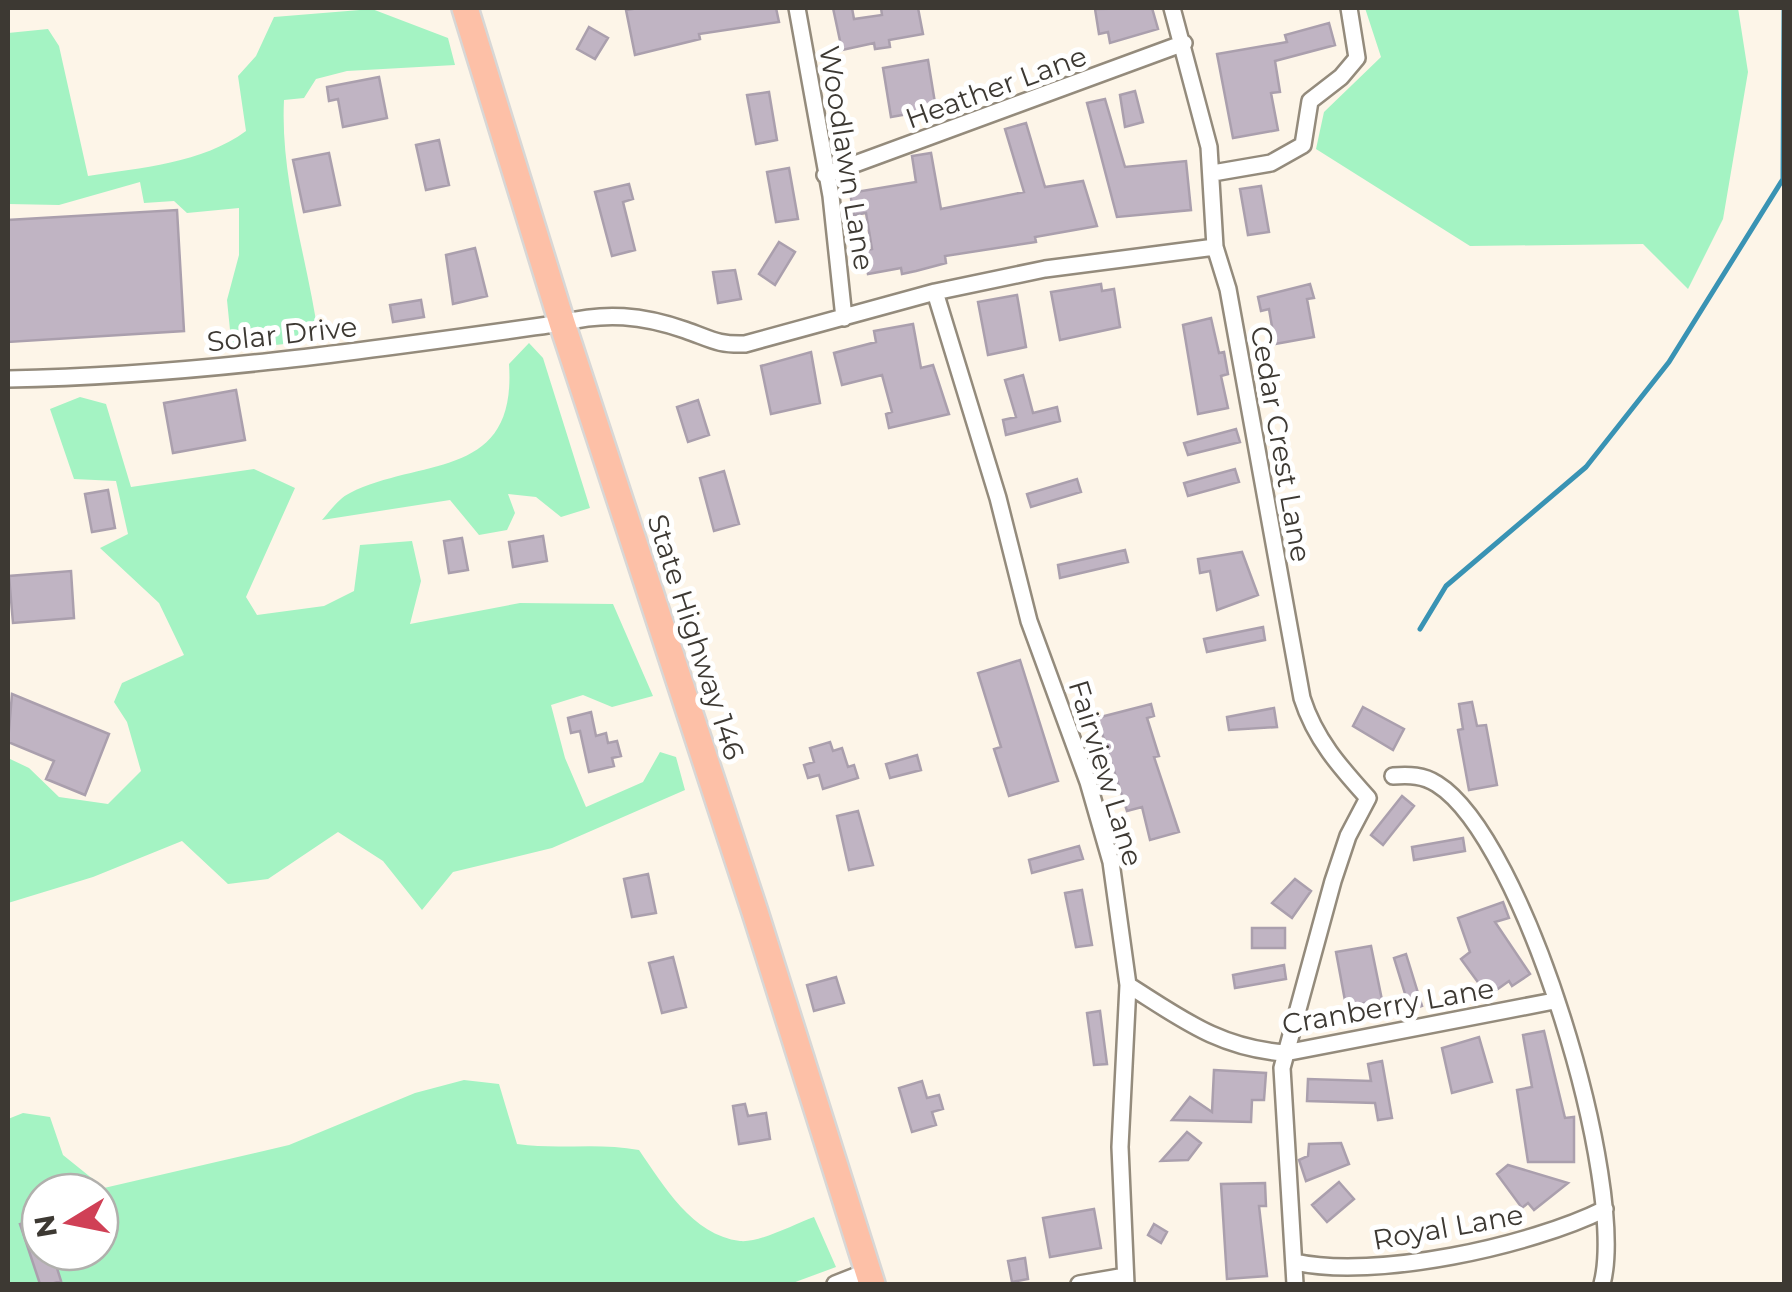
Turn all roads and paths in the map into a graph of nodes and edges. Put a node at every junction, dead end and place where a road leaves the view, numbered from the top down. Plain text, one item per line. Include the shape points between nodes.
1 (465, 8) edge
2 (797, 8) edge
3 (1172, 8) edge
4 (1349, 8) edge
5 (1184, 43) junction
6 (1213, 173) junction
7 (826, 175) junction
8 (1214, 246) junction
9 (936, 292) junction
10 (844, 318) junction
11 (562, 323) junction
12 (8, 379) edge
13 (1393, 776) dead end
14 (1128, 985) junction
15 (1554, 1001) junction
16 (1285, 1053) junction
17 (1605, 1209) junction
18 (1294, 1262) junction
19 (870, 1278) edge
20 (1126, 1280) edge
21 (835, 1284) edge
22 (1079, 1284) edge
23 (1295, 1284) edge
24 (1602, 1284) edge

1 - 11 main road, State Highway 146
2 - 7 street, Woodlawn Lane
3 - 5 street
4 - 6 street via 1357,58 1310,101 1303,145 1271,163
5 - 6 street
5 - 7 street, Heather Lane
6 - 8 street
7 - 10 street, Woodlawn Lane
8 - 9 street
8 - 16 street, Cedar Crest Lane via 1228,289 1302,698 1331,757 1368,798 1348,836
9 - 10 street
9 - 14 street, Fairview Lane via 1029,621 1111,862
10 - 11 street via 745,344 715,344 650,319 604,313
11 - 12 street, Solar Drive via 298,360 106,378
11 - 19 main road, State Highway 146
13 - 15 street via 1434,782 1487,837 1511,882
14 - 16 street, Cranberry Lane via 1218,1040
14 - 20 street, Fairview Lane via 1120,1084
15 - 16 street, Cranberry Lane
15 - 17 street via 1580,1075
16 - 18 street, Cedar Crest Lane
17 - 18 street, Royal Lane via 1564,1230 1498,1246 1352,1270
17 - 24 street
18 - 23 street, Cedar Crest Lane
19 - 21 street
20 - 22 street

